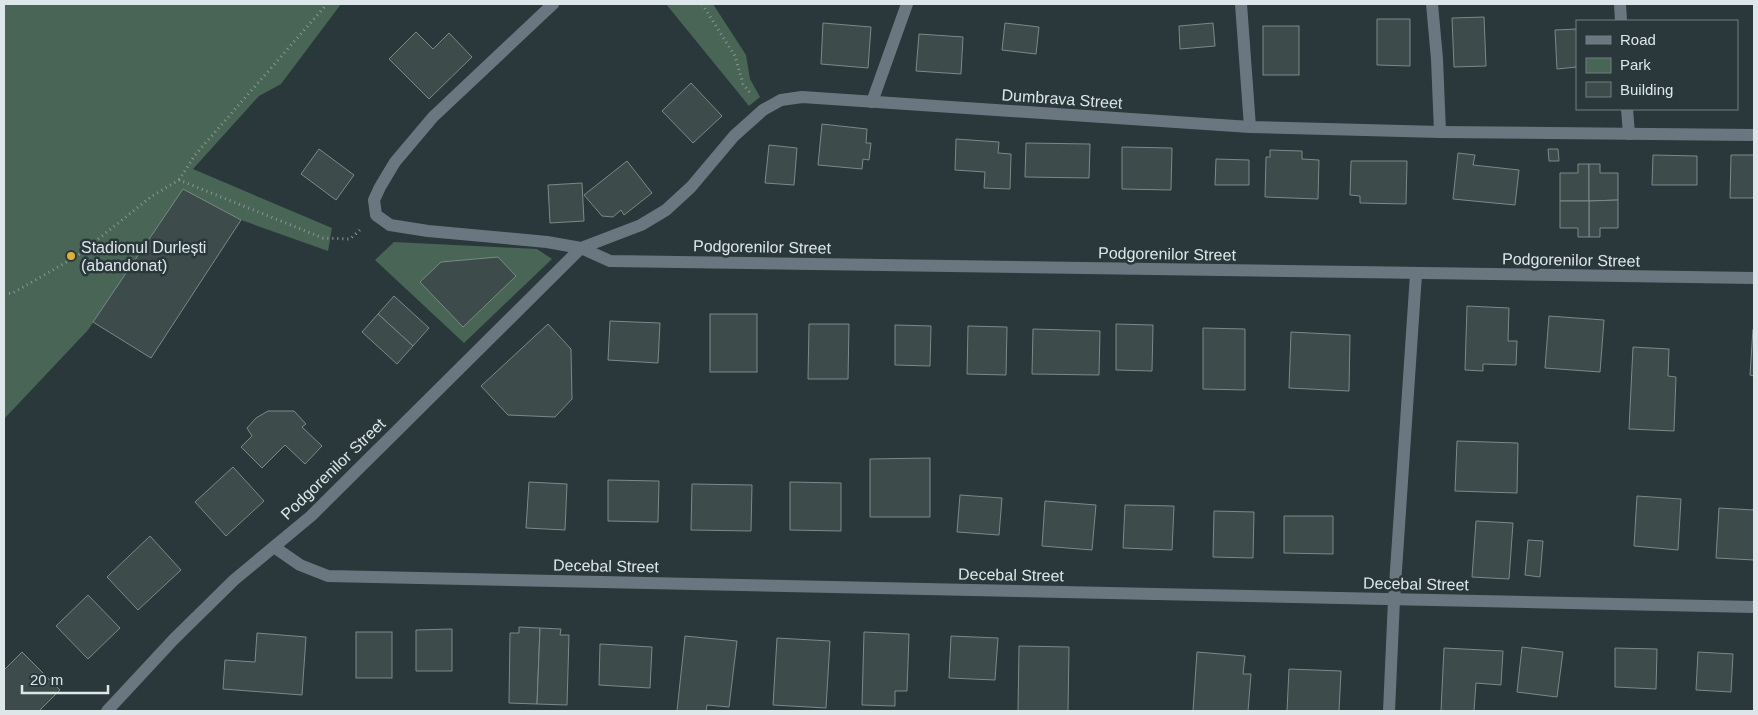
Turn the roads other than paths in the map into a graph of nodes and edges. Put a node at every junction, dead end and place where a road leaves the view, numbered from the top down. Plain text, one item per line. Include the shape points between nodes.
1 (553, 4) edge
2 (907, 4) edge
3 (1241, 4) edge
4 (1432, 4) edge
5 (1620, 4) edge
6 (1621, 20) edge
7 (872, 102) junction
8 (1627, 110) edge
9 (1250, 127) junction
10 (1440, 132) junction
11 (1629, 134) junction
12 (1754, 136) edge
13 (581, 248) junction
14 (1416, 274) junction
15 (1754, 278) edge
16 (274, 547) junction
17 (1394, 600) junction
18 (1754, 607) edge
19 (107, 711) edge
20 (1389, 711) edge

1 - 13 street, Podgorenilor Street via 433,117 395,162 374,200 376,215 390,225
2 - 7 street
3 - 9 street
4 - 10 street
5 - 6 street
7 - 9 street, Dumbrava Street
7 - 13 street, Dumbrava Street via 802,97 781,100 763,110 734,136 666,210 641,225
8 - 11 street
9 - 10 street, Dumbrava Street
10 - 11 street, Dumbrava Street
11 - 12 street, Dumbrava Street
13 - 14 street, Podgorenilor Street via 610,261
13 - 16 street, Podgorenilor Street via 311,516
14 - 15 street, Podgorenilor Street
14 - 17 street
16 - 17 street, Decebal Street via 300,564 328,576
16 - 19 street, Podgorenilor Street via 234,580
17 - 18 street, Decebal Street
17 - 20 street

